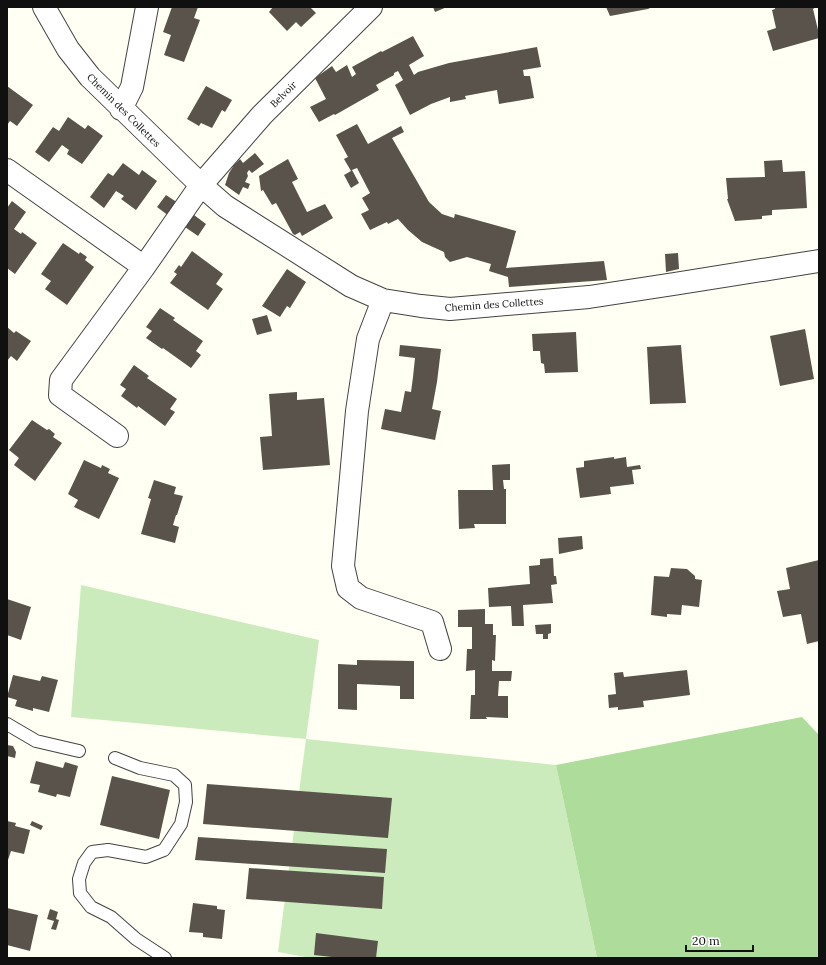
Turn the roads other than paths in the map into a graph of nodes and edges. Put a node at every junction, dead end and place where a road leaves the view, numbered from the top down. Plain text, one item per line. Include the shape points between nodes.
1 (44, 7) edge
2 (147, 7) edge
3 (371, 7) edge
4 (121, 109) junction
5 (7, 170) edge
6 (200, 185) junction
7 (819, 261) edge
8 (144, 267) junction
9 (383, 300) junction
10 (117, 436) dead end
11 (440, 649) dead end
12 (7, 724) edge
13 (80, 751) dead end
14 (115, 758) dead end
15 (165, 958) edge

1 - 4 street, Chemin des Collettes via 68,49 90,78
2 - 4 street via 132,87
3 - 6 street, Belvoir via 262,115
4 - 6 street, Chemin des Collettes
5 - 8 street
6 - 8 street
6 - 9 street, Chemin des Collettes via 225,206 351,286
7 - 9 street, Chemin des Collettes via 589,297 450,309
8 - 10 street via 61,380 60,394
9 - 11 street via 368,339 357,411 343,566 348,588 362,598 432,622
12 - 13 lane via 36,741
14 - 15 lane via 140,768 174,775 185,785 186,802 181,824 164,850 146,857 108,850 92,852 84,863 79,879 80,893 91,907 111,917 136,939

